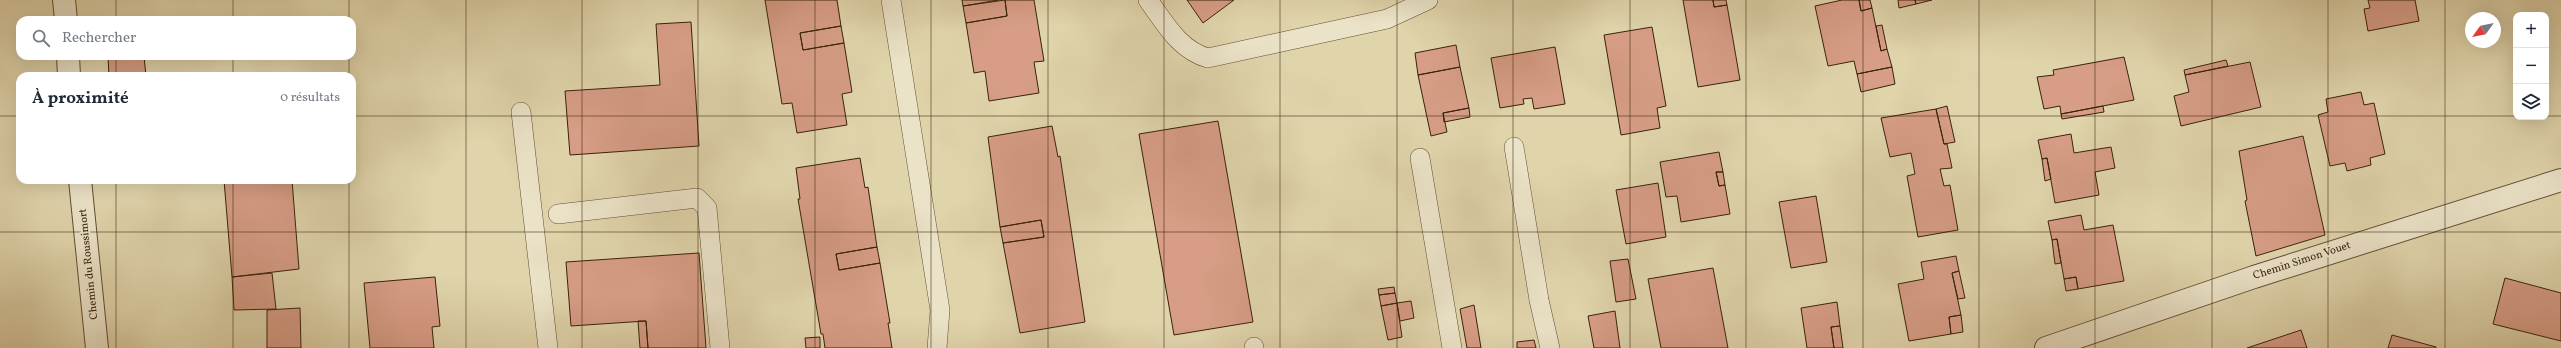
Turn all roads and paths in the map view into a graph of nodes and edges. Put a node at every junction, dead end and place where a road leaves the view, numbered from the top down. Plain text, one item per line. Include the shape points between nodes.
1 (64, 0) edge
2 (891, 0) edge
3 (1148, 0) edge
4 (1428, 0) edge
5 (66, 16) edge
6 (68, 60) edge
7 (69, 72) edge
8 (521, 112) dead end
9 (1514, 147) dead end
10 (1420, 158) dead end
11 (2561, 180) edge
12 (80, 184) edge
13 (558, 214) dead end
14 (97, 348) edge
15 (548, 348) edge
16 (720, 348) edge
17 (937, 348) edge
18 (1452, 348) edge
19 (1550, 348) edge
20 (2046, 348) edge

1 - 5 street
2 - 17 lane via 940,310
3 - 4 lane via 1181,44 1195,55 1208,58 1387,19
6 - 7 street
8 - 15 lane
9 - 19 lane via 1539,300
10 - 18 lane
11 - 20 street, Chemin Simon Vouet via 2254,276
12 - 14 street, Chemin du Roussimort
13 - 16 lane via 697,198 707,208

